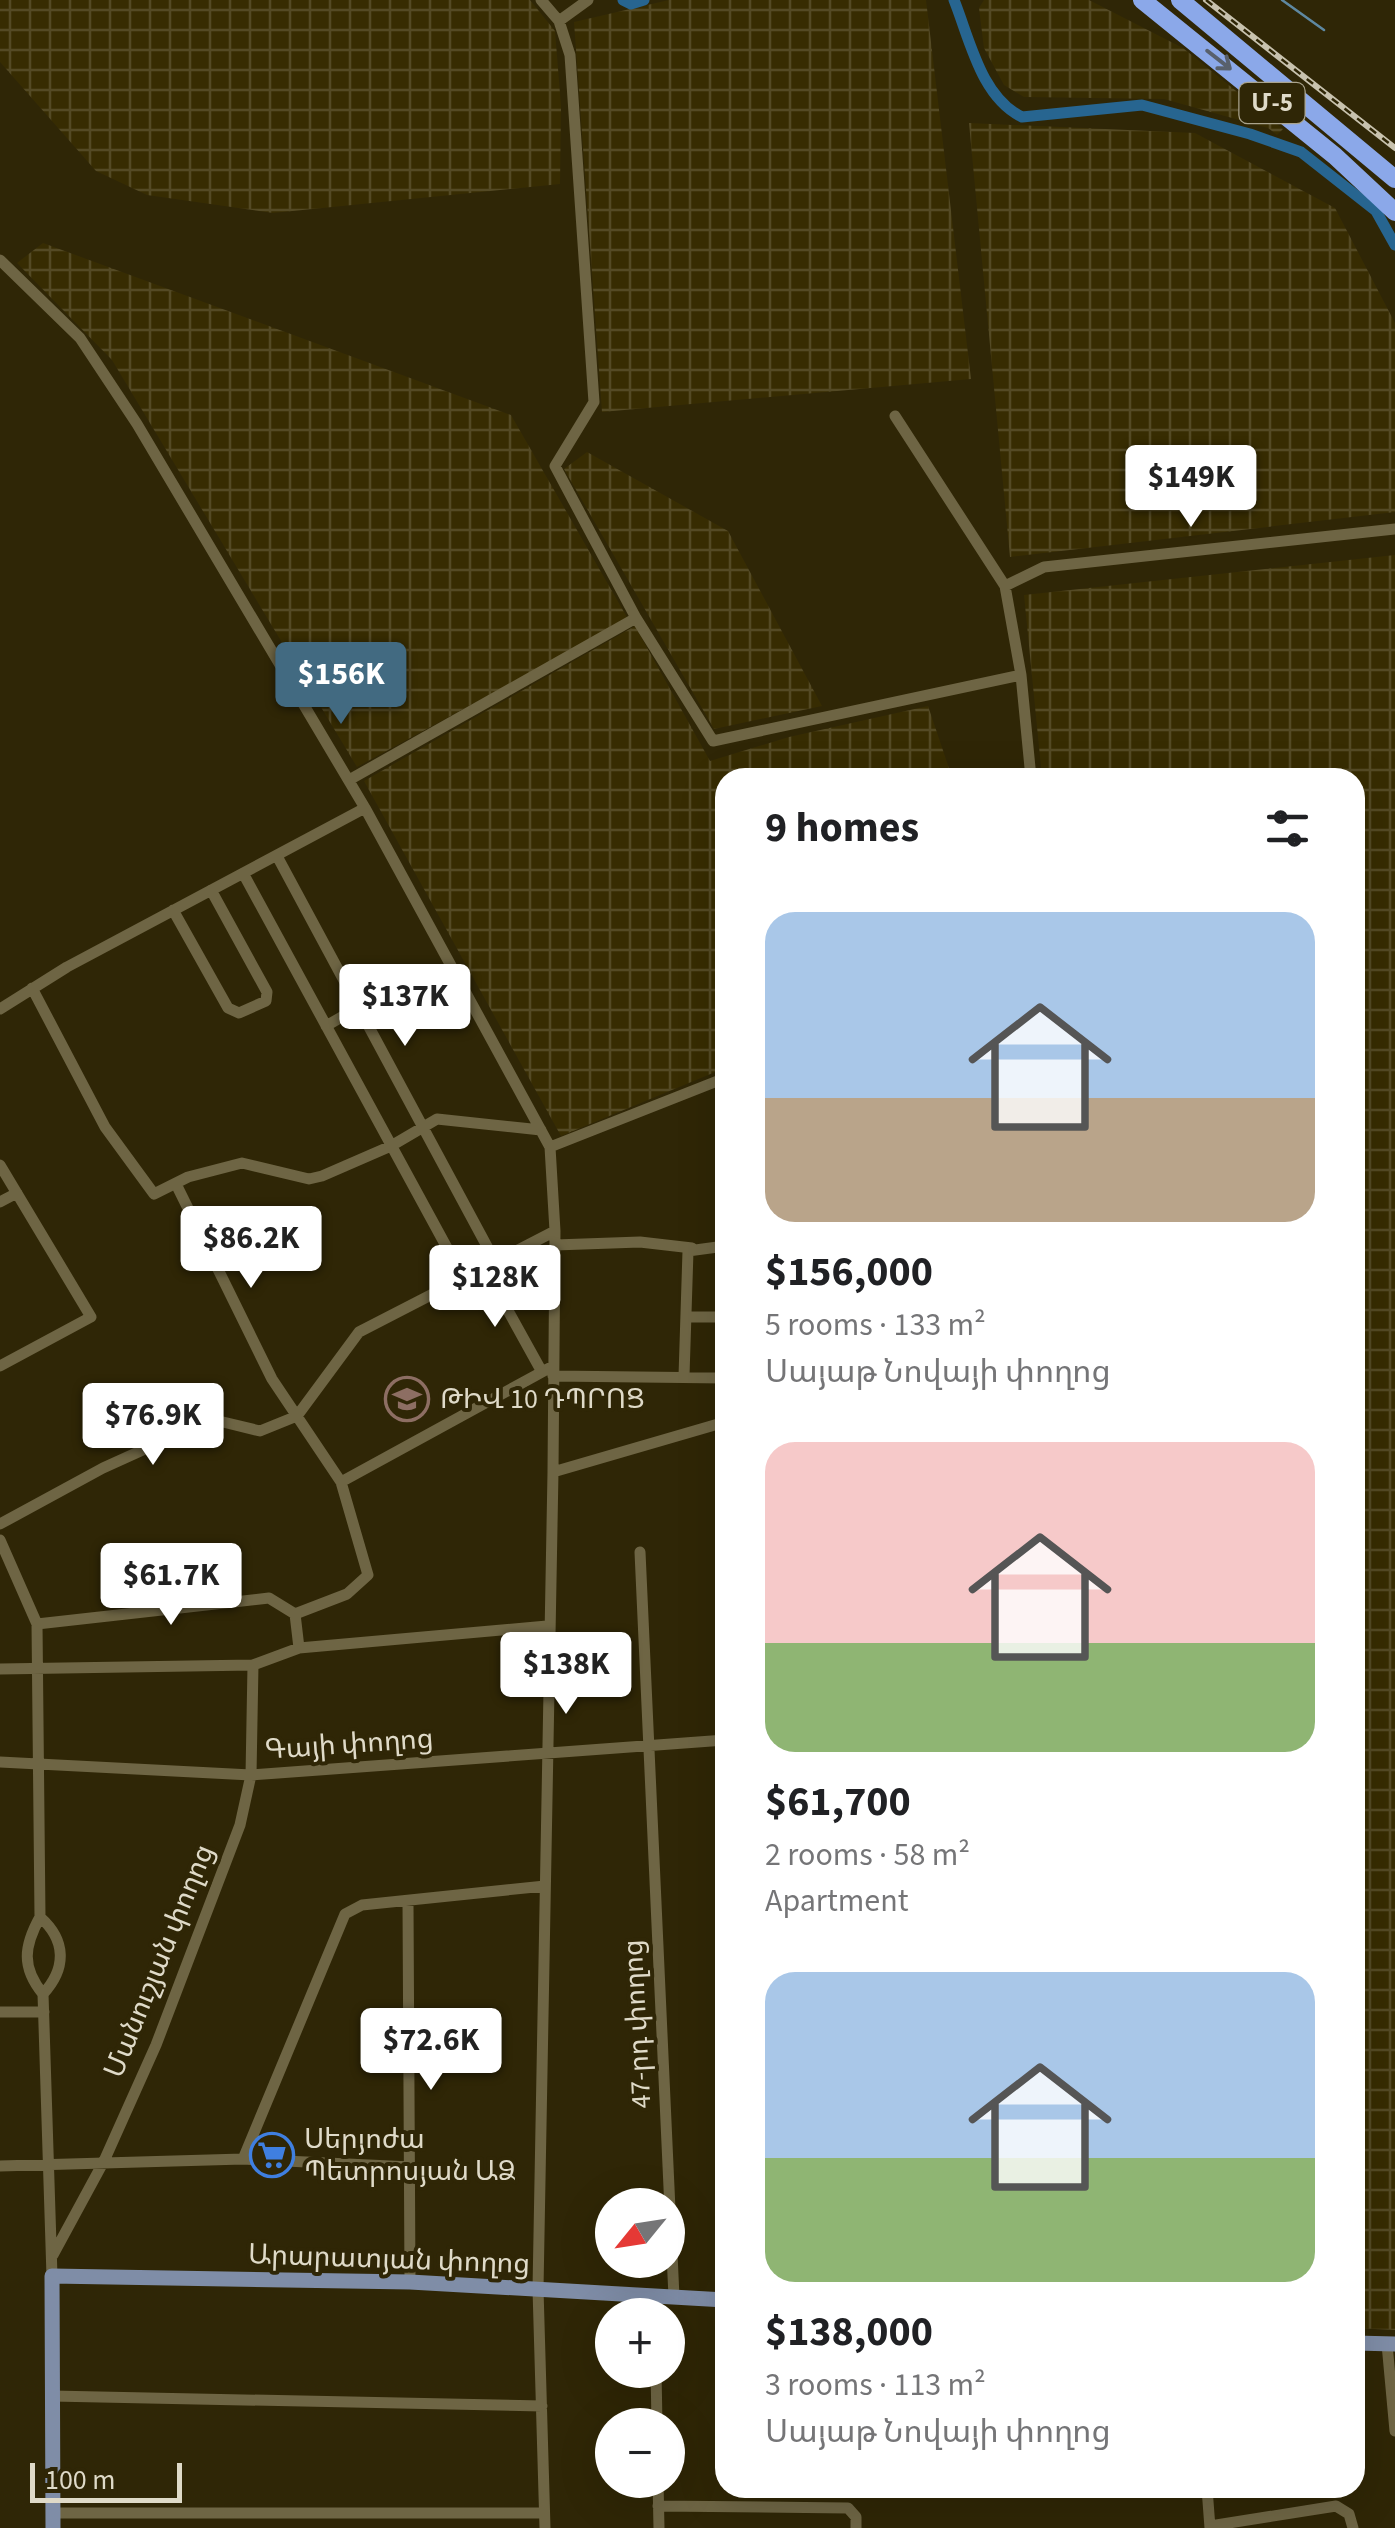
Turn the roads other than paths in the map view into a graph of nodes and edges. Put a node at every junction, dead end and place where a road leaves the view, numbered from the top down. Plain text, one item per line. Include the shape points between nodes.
1 (541, 0) edge
2 (588, 0) edge
3 (1142, 0) edge
4 (1180, 0) edge
5 (558, 21) junction
6 (1395, 179) edge
7 (1395, 212) edge
8 (0, 260) edge
9 (895, 416) dead end
10 (1395, 529) edge
11 (1006, 586) junction
12 (636, 618) junction
13 (1021, 676) junction
14 (1030, 768) edge
15 (349, 780) junction
16 (366, 808) junction
17 (277, 856) junction
18 (243, 873) junction
19 (211, 890) junction
20 (173, 910) junction
21 (32, 988) junction
22 (359, 1008) junction
23 (0, 1009) edge
24 (326, 1026) junction
25 (715, 1082) edge
26 (423, 1126) junction
27 (541, 1130) junction
28 (391, 1146) junction
29 (550, 1147) junction
30 (0, 1166) edge
31 (176, 1184) junction
32 (17, 1193) junction
33 (0, 1202) edge
34 (555, 1232) junction
35 (555, 1246) junction
36 (715, 1247) edge
37 (692, 1248) junction
38 (490, 1266) junction
39 (464, 1279) junction
40 (686, 1317) junction
41 (715, 1317) edge
42 (0, 1366) edge
43 (549, 1371) junction
44 (684, 1376) junction
45 (715, 1378) edge
46 (297, 1416) junction
47 (715, 1425) edge
48 (553, 1472) junction
49 (342, 1482) junction
50 (0, 1524) edge
51 (0, 1540) edge
52 (640, 1552) dead end
53 (295, 1614) junction
54 (37, 1624) junction
55 (548, 1626) junction
56 (299, 1648) junction
57 (254, 1665) junction
58 (0, 1670) edge
59 (39, 1671) junction
60 (715, 1741) edge
61 (650, 1748) junction
62 (545, 1756) junction
63 (0, 1762) edge
64 (36, 1764) junction
65 (251, 1775) junction
66 (545, 1886) junction
67 (408, 1903) junction
68 (40, 1917) junction
69 (44, 1994) junction
70 (0, 2012) edge
71 (44, 2012) junction
72 (243, 2159) junction
73 (104, 2160) junction
74 (47, 2164) junction
75 (0, 2166) edge
76 (411, 2168) junction
77 (51, 2259) junction
78 (52, 2276) junction
79 (410, 2282) junction
80 (538, 2289) junction
81 (655, 2296) joint
82 (674, 2297) junction
83 (715, 2299) edge
84 (1365, 2343) edge
85 (1391, 2344) edge
86 (52, 2396) junction
87 (542, 2406) junction
88 (1395, 2431) edge
89 (658, 2498) edge
90 (1208, 2498) edge
91 (658, 2506) junction
92 (544, 2514) junction
93 (53, 2520) edge
94 (1210, 2527) edge
95 (544, 2528) edge
96 (659, 2528) edge
97 (856, 2528) edge
98 (1353, 2528) edge

1 - 5 street
2 - 5 street
3 -> 7 highway, Մ-5
4 - 6 highway, Մ-5
5 - 12 street via 570,55 594,402 555,466
8 - 15 street via 80,338
9 - 11 street
10 - 11 street via 1044,566
11 - 13 street
12 - 13 street via 712,742
12 - 15 street
13 - 14 street
15 - 16 street
16 - 17 street
16 - 27 street
17 - 18 street
17 - 22 street
18 - 19 street
18 - 24 street
19 - 20 street
19 - 20 street via 268,998 252,1009 240,1014 228,1008
20 - 21 street
21 - 23 street
21 - 31 street via 129,1166 154,1194
22 - 24 street
22 - 26 street
24 - 28 street
25 - 29 street
26 - 27 street via 457,1119
26 - 28 street
26 - 38 street
27 - 29 street
28 - 31 street via 309,1179 242,1163
28 - 39 street
29 - 34 street
30 - 32 street
31 - 46 street via 272,1379
32 - 33 street
32 - 42 street via 91,1316
34 - 35 street
34 - 38 street
35 - 37 street via 640,1242
35 - 43 street
36 - 37 street
37 - 40 street
38 - 39 street
38 - 43 street
39 - 46 street via 359,1332
40 - 41 street
40 - 44 street
43 - 44 street
43 - 48 street
43 - 49 street
44 - 45 street
46 - 49 street
46 - 50 street via 260,1431 200,1424
47 - 48 street
48 - 55 street
49 - 53 street via 368,1575 347,1594
51 - 54 street
52 - 61 street, 47-րդ փողոց
53 - 54 street via 270,1598
53 - 56 street
54 - 59 street
55 - 56 street
55 - 62 street
56 - 57 street
57 - 59 street
57 - 65 street, Մանուշյան փողոց
58 - 59 street
59 - 64 street
60 - 61 street, Գայի փողոց
61 - 62 street, Գայի փողոց
61 - 82 street, 47-րդ փողոց
62 - 65 street, Գայի փողոց
62 - 66 street
63 - 64 street, Գայի փողոց
64 - 65 street, Գայի փողոց
64 - 68 street
65 - 73 street, Մանուշյան փողոց via 233,1844
66 - 67 street
66 - 80 street
67 - 72 street via 362,1905 345,1914
67 - 76 street
68 - 69 street via 27,1940 26,1962
68 - 69 street via 61,1947 61,1966
69 - 71 street
70 - 71 street
71 - 74 street
72 - 73 street
72 - 76 street
73 - 74 street
73 - 77 street, Մանուշյան փողոց
74 - 75 street
74 - 77 street
76 - 79 street
77 - 78 street
78 - 79 main road, Արարատյան փողոց
78 - 86 main road
79 - 80 main road, Արարատյան փողոց
80 - 81 main road, Արարատյան փողոց
80 - 87 street
81 - 82 main road, Արարատյան փողոց
82 - 83 main road, Արարատյան փողոց
84 - 85 main road
85 - 88 street
86 - 87 street
86 - 93 main road
87 - 92 street
89 - 91 street
90 - 94 street
91 - 96 street
91 - 97 street via 848,2508
92 - 93 street
92 - 95 street
94 - 98 street via 1336,2506 1349,2514

